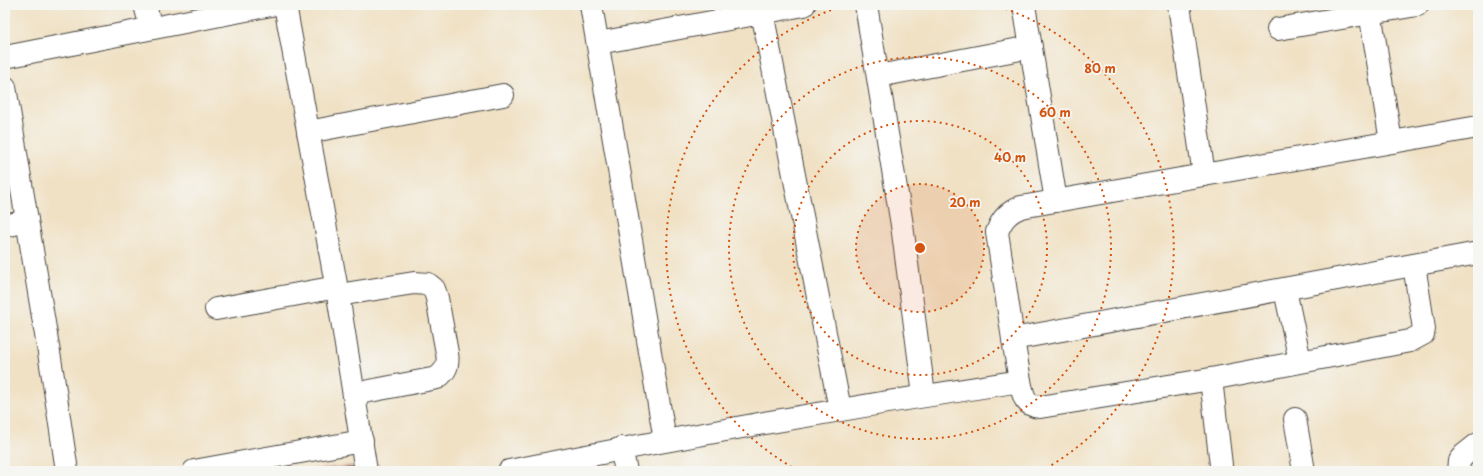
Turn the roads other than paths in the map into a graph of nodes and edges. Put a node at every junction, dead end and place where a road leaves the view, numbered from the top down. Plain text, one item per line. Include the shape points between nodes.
1 (145, 5) edge
2 (271, 5) edge
3 (285, 5) edge
4 (592, 5) edge
5 (804, 5) edge
6 (866, 5) edge
7 (1024, 5) edge
8 (1179, 5) edge
9 (1417, 5) edge
10 (762, 12) junction
11 (1370, 12) junction
12 (151, 28) junction
13 (1278, 29) dead end
14 (598, 43) junction
15 (1032, 47) junction
16 (5, 57) edge
17 (878, 76) junction
18 (5, 87) edge
19 (503, 95) dead end
20 (1478, 127) edge
21 (308, 132) junction
22 (1390, 142) junction
23 (10, 143) edge
24 (1204, 175) junction
25 (1056, 201) junction
26 (27, 221) junction
27 (5, 226) edge
28 (1478, 253) edge
29 (1414, 265) junction
30 (1285, 290) junction
31 (338, 291) junction
32 (216, 309) dead end
33 (1013, 339) junction
34 (1300, 361) junction
35 (1211, 379) junction
36 (1020, 381) junction
37 (354, 394) junction
38 (924, 395) junction
39 (840, 409) junction
40 (1295, 419) dead end
41 (665, 440) junction
42 (362, 441) junction
43 (1478, 444) edge
44 (621, 448) junction
45 (1221, 465) dead end
46 (67, 471) edge
47 (194, 471) edge
48 (366, 471) edge
49 (509, 471) edge
50 (626, 471) edge
51 (1304, 471) edge
52 (1458, 471) edge

1 - 12 street
2 - 12 street
3 - 21 street
4 - 14 street
5 - 10 street
6 - 17 street
7 - 15 street
8 - 24 street
9 - 11 street
10 - 14 street
10 - 39 street
11 - 13 street
11 - 22 street
12 - 16 street
14 - 41 street
15 - 17 street
15 - 25 street
17 - 38 street via 902,224
18 - 23 street
19 - 21 street
20 - 22 street
21 - 31 street
22 - 24 street
23 - 26 street
24 - 25 street
25 - 33 street via 1012,210 1000,223 997,232
26 - 27 street
26 - 46 street
28 - 29 street
29 - 30 street
29 - 34 street via 1423,334 1410,341
30 - 33 street
30 - 34 street
31 - 32 street
31 - 37 street
31 - 37 street via 414,283 428,284 434,289 437,298 447,353 445,372 437,378
33 - 36 street
34 - 35 street
35 - 36 street via 1040,407 1028,402 1023,395
35 - 45 street
36 - 38 street
37 - 42 street
38 - 39 street
39 - 41 street
40 - 51 street
41 - 44 street
42 - 47 street
42 - 48 street
43 - 52 street via 1459,460
44 - 49 street
44 - 50 street

